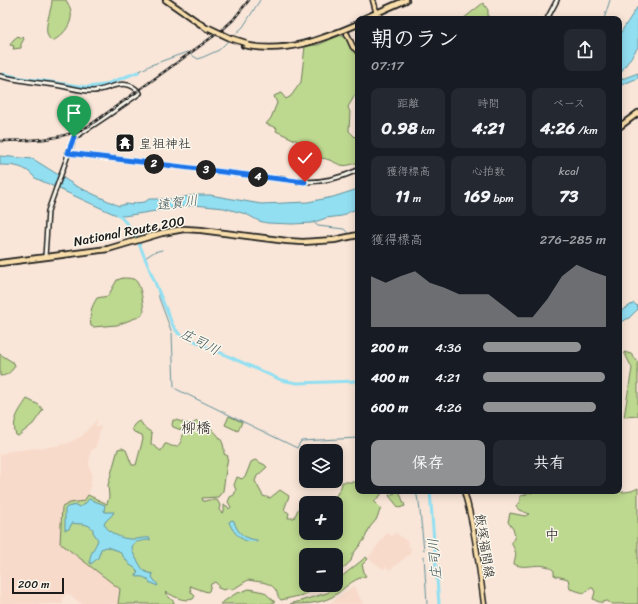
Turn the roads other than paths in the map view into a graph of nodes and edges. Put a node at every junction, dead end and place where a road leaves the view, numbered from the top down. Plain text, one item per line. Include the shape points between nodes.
1 (166, 0) edge
2 (170, 0) edge
3 (374, 0) edge
4 (406, 0) edge
5 (412, 0) edge
6 (558, 0) edge
7 (377, 10) dead end
8 (183, 11) junction
9 (370, 16) edge
10 (376, 16) edge
11 (549, 16) edge
12 (355, 24) edge
13 (355, 24) edge
14 (355, 25) edge
15 (347, 34) junction
16 (327, 37) junction
17 (245, 44) junction
18 (355, 49) edge
19 (0, 76) edge
20 (638, 113) edge
21 (622, 125) edge
22 (68, 153) junction
23 (355, 171) edge
24 (355, 236) edge
25 (45, 257) junction
26 (0, 263) edge
27 (463, 494) edge
28 (482, 604) edge

1 - 8 highway
2 - 8 highway
3 - 7 main road
4 - 9 highway
5 - 10 highway
6 - 11 main road
8 - 17 highway, bridge via 209,29
12 - 16 highway
13 - 17 highway via 321,37 289,45
14 - 15 main road
15 - 16 main road via 343,32
15 - 18 main road
16 - 17 highway via 280,48
19 - 22 main road via 86,91 124,84 137,89 140,93 75,136
20 - 21 highway
22 - 23 main road via 305,182 330,180
22 - 25 main road via 48,210
24 - 25 highway, National Route 200 via 303,242 184,229 108,249
25 - 26 highway, National Route 200
27 - 28 main road, 飯塚福間線 via 476,539

